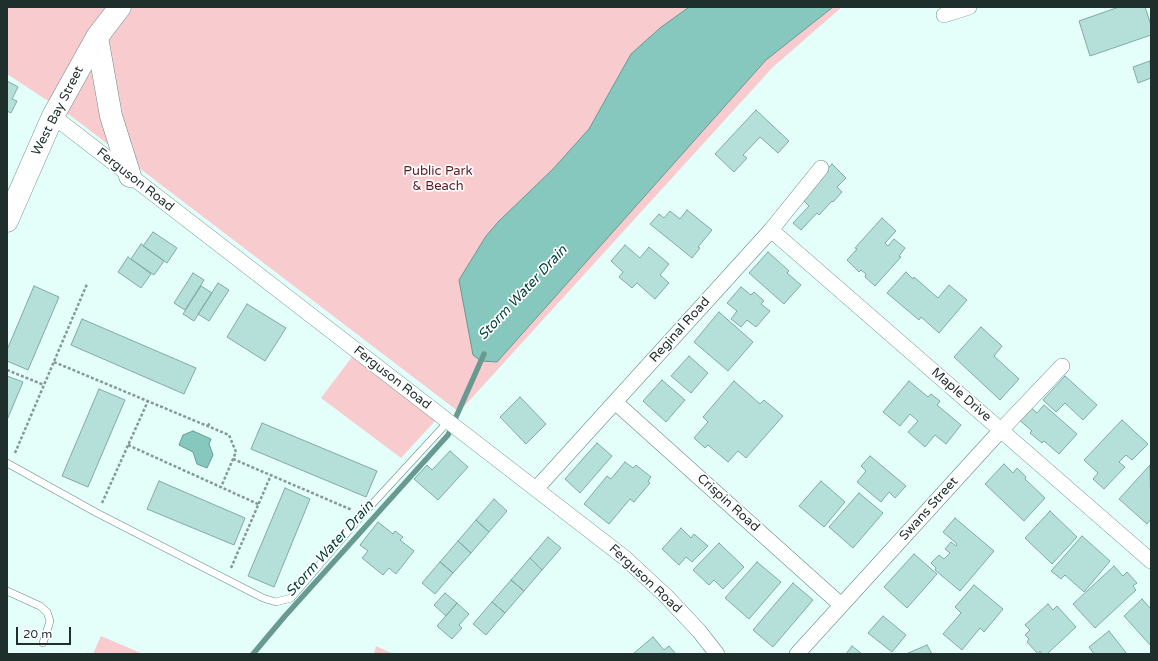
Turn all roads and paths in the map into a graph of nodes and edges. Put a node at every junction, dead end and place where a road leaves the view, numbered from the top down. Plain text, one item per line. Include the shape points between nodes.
1 (120, 7) edge
2 (968, 7) edge
3 (944, 15) dead end
4 (97, 37) junction
5 (53, 116) junction
6 (821, 168) dead end
7 (130, 176) junction
8 (7, 221) edge
9 (770, 230) junction
10 (87, 284) dead end
11 (54, 362) junction
12 (1062, 366) dead end
13 (7, 370) edge
14 (44, 385) junction
15 (148, 401) junction
16 (615, 402) junction
17 (445, 419) junction
18 (210, 422) dead end
19 (208, 426) junction
20 (1001, 430) junction
21 (128, 445) junction
22 (233, 459) junction
23 (9, 464) edge
24 (271, 475) junction
25 (221, 487) junction
26 (536, 489) junction
27 (258, 504) junction
28 (97, 513) junction
29 (364, 514) junction
30 (1151, 561) edge
31 (226, 579) junction
32 (7, 591) edge
33 (841, 605) junction
34 (43, 643) dead end
35 (716, 654) edge
36 (797, 654) edge

1 - 4 highway, West Bay Street
2 - 3 street
4 - 5 highway, West Bay Street
4 - 7 highway via 111,116
5 - 7 street, Ferguson Road
5 - 8 highway, West Bay Street
6 - 9 street, Reginal Road
7 - 17 street, Ferguson Road
9 - 16 street, Reginal Road
9 - 20 street, Maple Drive
10 - 11 path
11 - 14 path
11 - 15 path
12 - 20 street, Swans Street
13 - 14 path
14 - 23 path
15 - 19 path
15 - 21 path
16 - 26 street, Reginal Road
16 - 33 street, Crispin Road
17 - 26 street, Ferguson Road
17 - 29 lane via 445,425
18 - 19 path
19 - 22 path via 230,435 236,452
20 - 30 street, Maple Drive
20 - 33 street, Swans Street
21 - 25 path
21 - 28 path
22 - 24 path
22 - 25 path
23 - 28 lane
24 - 27 path
24 - 29 path
25 - 27 path
26 - 35 street, Ferguson Road via 625,558 666,596 699,631
27 - 31 path
28 - 31 lane
29 - 31 lane via 291,598 276,602
32 - 34 lane via 40,606 47,612 50,621
33 - 36 street, Swans Street

